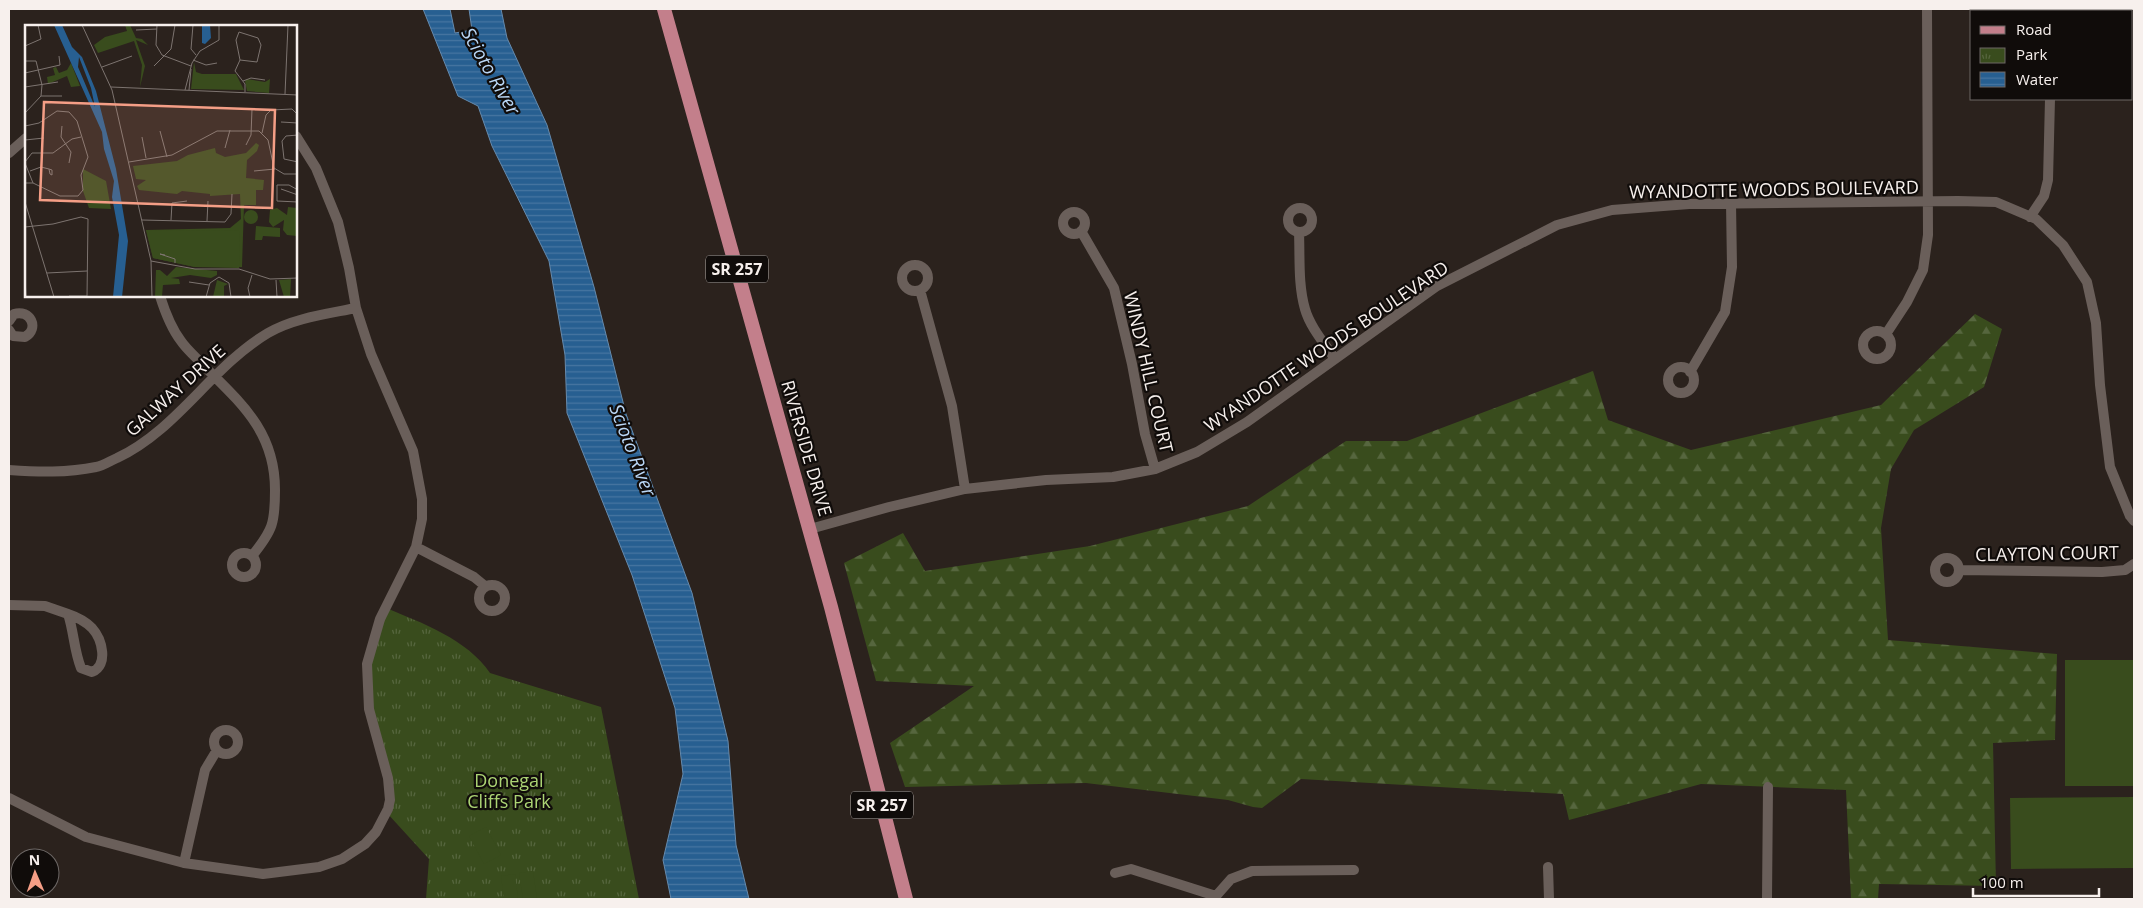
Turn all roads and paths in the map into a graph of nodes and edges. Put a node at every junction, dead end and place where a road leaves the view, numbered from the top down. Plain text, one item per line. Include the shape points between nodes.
1 (664, 9) edge
2 (1927, 9) edge
3 (2050, 100) edge
4 (25, 139) edge
5 (298, 139) edge
6 (9, 153) edge
7 (1928, 201) junction
8 (1731, 203) junction
9 (2030, 216) junction
10 (1081, 231) dead end
11 (1299, 232) dead end
12 (920, 290) dead end
13 (161, 298) edge
14 (356, 308) junction
15 (9, 321) edge
16 (9, 330) edge
17 (1886, 334) dead end
18 (1335, 359) junction
19 (1690, 372) dead end
20 (215, 376) junction
21 (1155, 469) junction
22 (9, 470) edge
23 (965, 489) junction
24 (2134, 521) edge
25 (810, 529) junction
26 (416, 547) junction
27 (252, 556) dead end
28 (2134, 564) edge
29 (1960, 570) dead end
30 (485, 586) dead end
31 (9, 605) edge
32 (68, 614) junction
33 (216, 750) dead end
34 (1768, 787) dead end
35 (9, 798) edge
36 (184, 864) junction
37 (1548, 867) dead end
38 (1354, 870) dead end
39 (1115, 873) dead end
40 (1215, 898) edge
41 (906, 899) edge
42 (1549, 899) edge
43 (1767, 899) edge

1 - 25 main road, RIVERSIDE DRIVE / SR 257
2 - 7 street
3 - 9 street via 2048,180 2044,196
4 - 6 street
5 - 14 street via 316,168 338,222
7 - 8 street, WYANDOTTE WOODS BOULEVARD
7 - 9 street, WYANDOTTE WOODS BOULEVARD via 1996,202
7 - 17 street via 1923,270
8 - 18 street, WYANDOTTE WOODS BOULEVARD via 1612,210 1557,225 1437,286
8 - 19 street via 1732,267 1725,312
9 - 24 street, WYANDOTTE WOODS BOULEVARD via 2063,244 2087,282 2096,323 2110,467
10 - 21 street, WINDY HILL COURT via 1114,288
11 - 18 street via 1305,311
12 - 23 street via 952,406
13 - 20 street via 181,342
14 - 20 street, GALWAY DRIVE via 309,317 270,332 232,358
14 - 26 street via 371,354 413,451 422,499
15 - 16 street via 14,314 23,313 33,324 25,337 13,336
18 - 21 street, WYANDOTTE WOODS BOULEVARD via 1247,422 1197,452
20 - 22 street, GALWAY DRIVE via 161,430 132,451 98,467 60,472
20 - 27 street via 257,423 269,448 275,476 274,524
21 - 23 street, WYANDOTTE WOODS BOULEVARD via 1113,478 1046,480
23 - 25 street, WYANDOTTE WOODS BOULEVARD
25 - 41 main road, RIVERSIDE DRIVE / SR 257
26 - 30 street
26 - 36 street via 380,619 367,664 369,709 388,778 390,805 384,821 365,844 342,859 319,867 263,874
28 - 29 street, CLAYTON COURT via 2125,570 2102,572
31 - 32 street via 45,606
32 - 32 street via 78,617 93,629 103,659 98,670 92,672 81,668
33 - 36 street via 205,770
34 - 43 street
35 - 36 street via 86,837
37 - 42 street
38 - 40 street via 1252,871 1231,878
39 - 40 street via 1131,869

